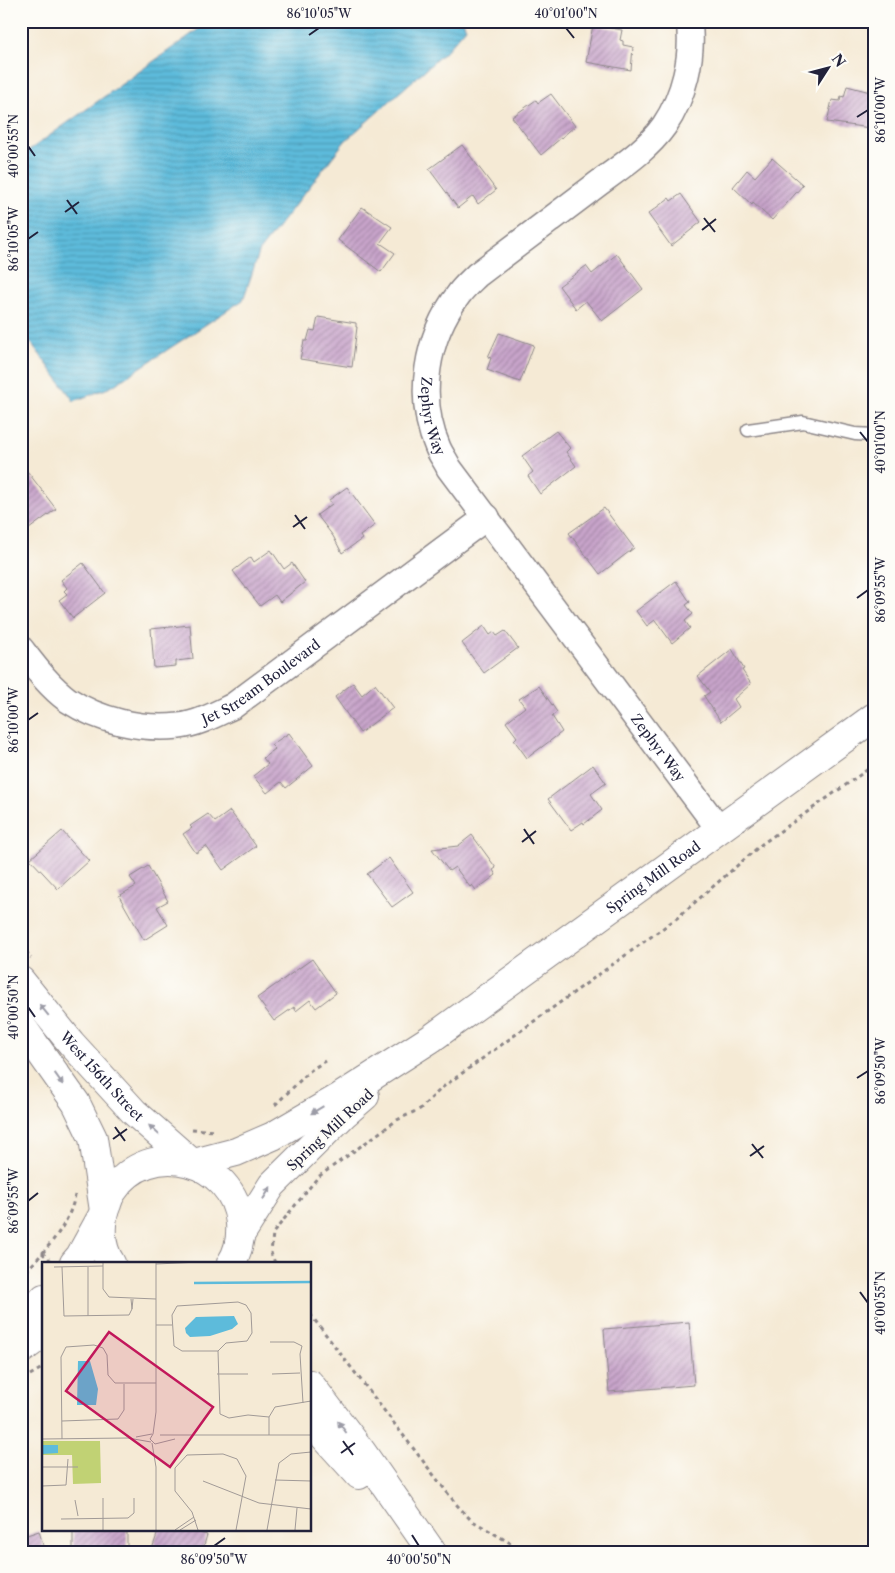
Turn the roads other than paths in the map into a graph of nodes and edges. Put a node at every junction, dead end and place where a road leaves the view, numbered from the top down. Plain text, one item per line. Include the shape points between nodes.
1 (689, 21) edge
2 (748, 430) dead end
3 (874, 435) edge
4 (487, 517) junction
5 (21, 649) edge
6 (874, 717) edge
7 (719, 829) junction
8 (21, 981) edge
9 (21, 1025) edge
10 (432, 1038) junction
11 (193, 1163) junction
12 (103, 1213) junction
13 (240, 1250) edge
14 (75, 1262) edge
15 (111, 1262) edge
16 (42, 1300) edge
17 (21, 1321) edge
18 (42, 1334) edge
19 (21, 1350) edge
20 (311, 1385) edge
21 (311, 1422) edge
22 (431, 1552) edge

1 - 4 street, Zephyr Way via 690,51 683,83 664,127 622,166 478,275 460,293 436,333 428,363 426,394 430,421 438,448
2 - 3 lane via 802,422
4 - 5 street, Jet Stream Boulevard via 233,706 200,721 152,727 97,716 68,700 35,668
4 - 7 street, Zephyr Way
6 - 7 street, Spring Mill Road
7 - 10 street, Spring Mill Road
11 -> 8 street, West 156th Street via 134,1112 71,1044
9 -> 12 street via 76,1103 93,1138
10 -> 11 street, Spring Mill Road via 274,1136 236,1152
13 -> 10 street, Spring Mill Road via 272,1185 343,1115
11 - 12 street via 169,1159 147,1163 127,1174 113,1191
11 - 13 street via 214,1174 229,1191 239,1212
12 - 14 street
12 - 15 street via 102,1238
16 - 17 street
18 - 19 street
22 -> 20 street
21 - 22 street

